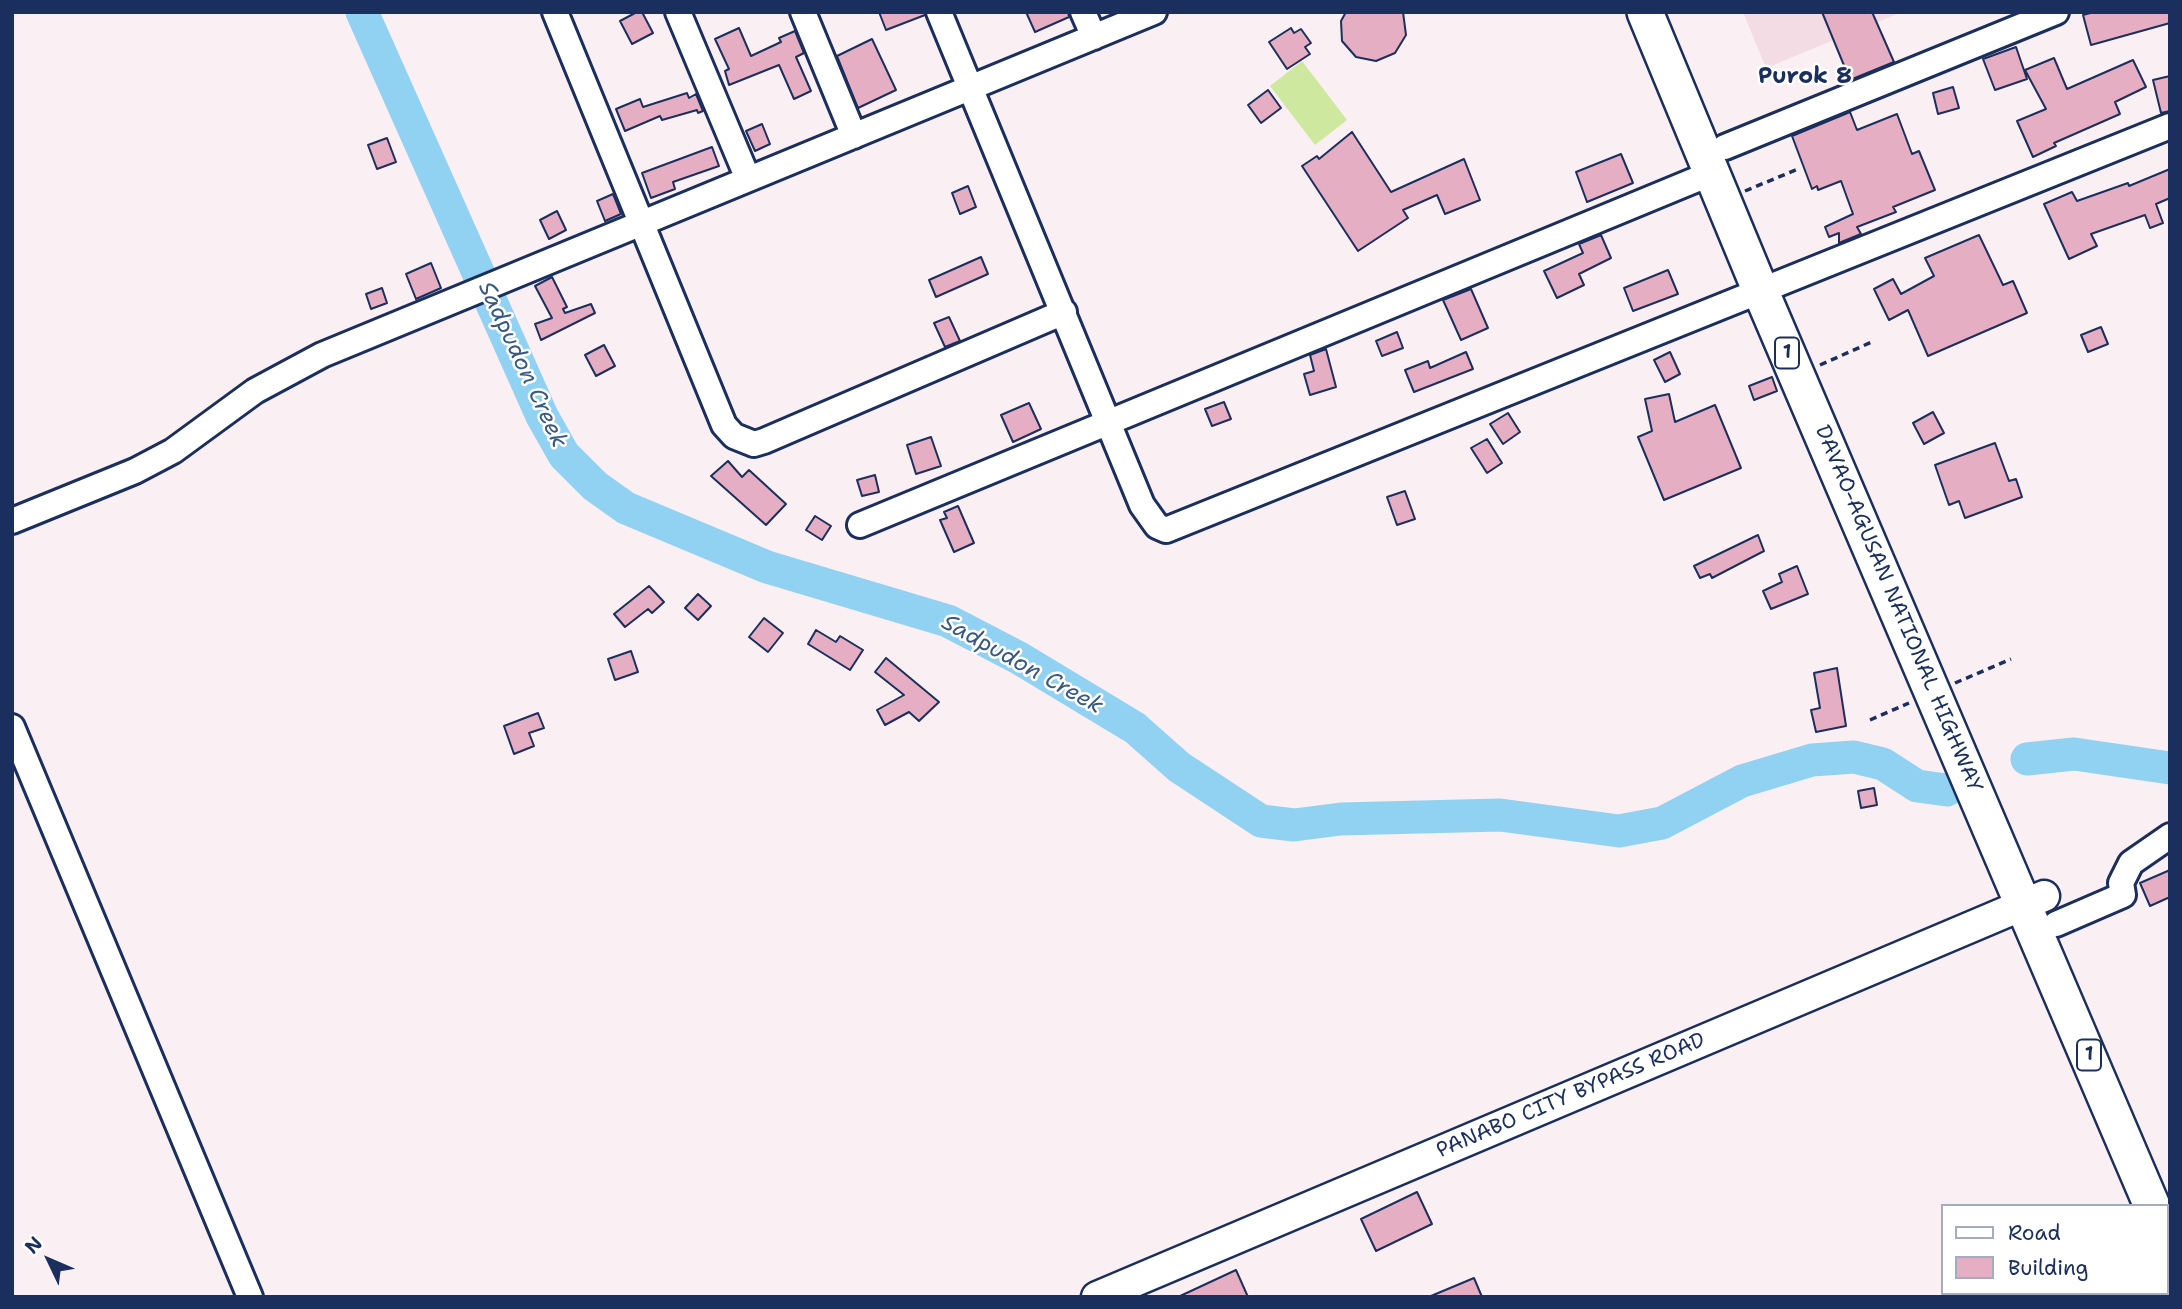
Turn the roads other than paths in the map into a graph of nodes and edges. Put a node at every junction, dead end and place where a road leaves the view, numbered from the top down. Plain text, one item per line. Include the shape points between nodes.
1 (555, 12) edge
2 (678, 12) edge
3 (803, 12) edge
4 (939, 12) edge
5 (1083, 12) edge
6 (1154, 12) edge
7 (1645, 12) edge
8 (1670, 12) edge
9 (2056, 12) edge
10 (1094, 37) junction
11 (971, 86) junction
12 (2170, 126) edge
13 (854, 136) junction
14 (1719, 160) junction
15 (748, 179) junction
16 (643, 222) junction
17 (1772, 288) junction
18 (1064, 313) junction
19 (1821, 403) junction
20 (1108, 422) junction
21 (12, 521) edge
22 (860, 525) dead end
23 (12, 727) edge
24 (2170, 836) edge
25 (2042, 908) junction
26 (2170, 1194) edge
27 (2151, 1204) edge
28 (250, 1297) edge
29 (1097, 1297) edge

1 - 16 street
2 - 15 street
3 - 13 street
4 - 11 street
5 - 10 street
6 - 10 street
7 - 14 highway, DAVAO-AGUSAN NATIONAL HIGHWAY / 1
8 - 14 highway, DAVAO-AGUSAN NATIONAL HIGHWAY / 1
9 - 14 street
10 - 11 street
11 - 13 street
11 - 18 street
12 - 17 street
13 - 15 street
14 - 17 highway, DAVAO-AGUSAN NATIONAL HIGHWAY / 1
14 - 17 highway, DAVAO-AGUSAN NATIONAL HIGHWAY / 1 via 1744,191
14 - 20 street
15 - 16 street
16 - 18 street via 724,425 734,436 754,444
16 - 21 street via 286,373 202,432 135,471
17 - 19 highway, DAVAO-AGUSAN NATIONAL HIGHWAY / 1
17 - 19 highway, DAVAO-AGUSAN NATIONAL HIGHWAY / 1 via 1818,366
17 - 20 street via 1166,530 1157,526 1142,505
18 - 20 street
19 - 25 highway, DAVAO-AGUSAN NATIONAL HIGHWAY / 1
20 - 22 street
23 - 28 street
24 - 25 street via 2131,863 2121,883 2123,895
25 - 26 highway, DAVAO-AGUSAN NATIONAL HIGHWAY / 1
25 - 27 highway, DAVAO-AGUSAN NATIONAL HIGHWAY / 1
25 - 29 main road, PANABO CITY BYPASS ROAD

